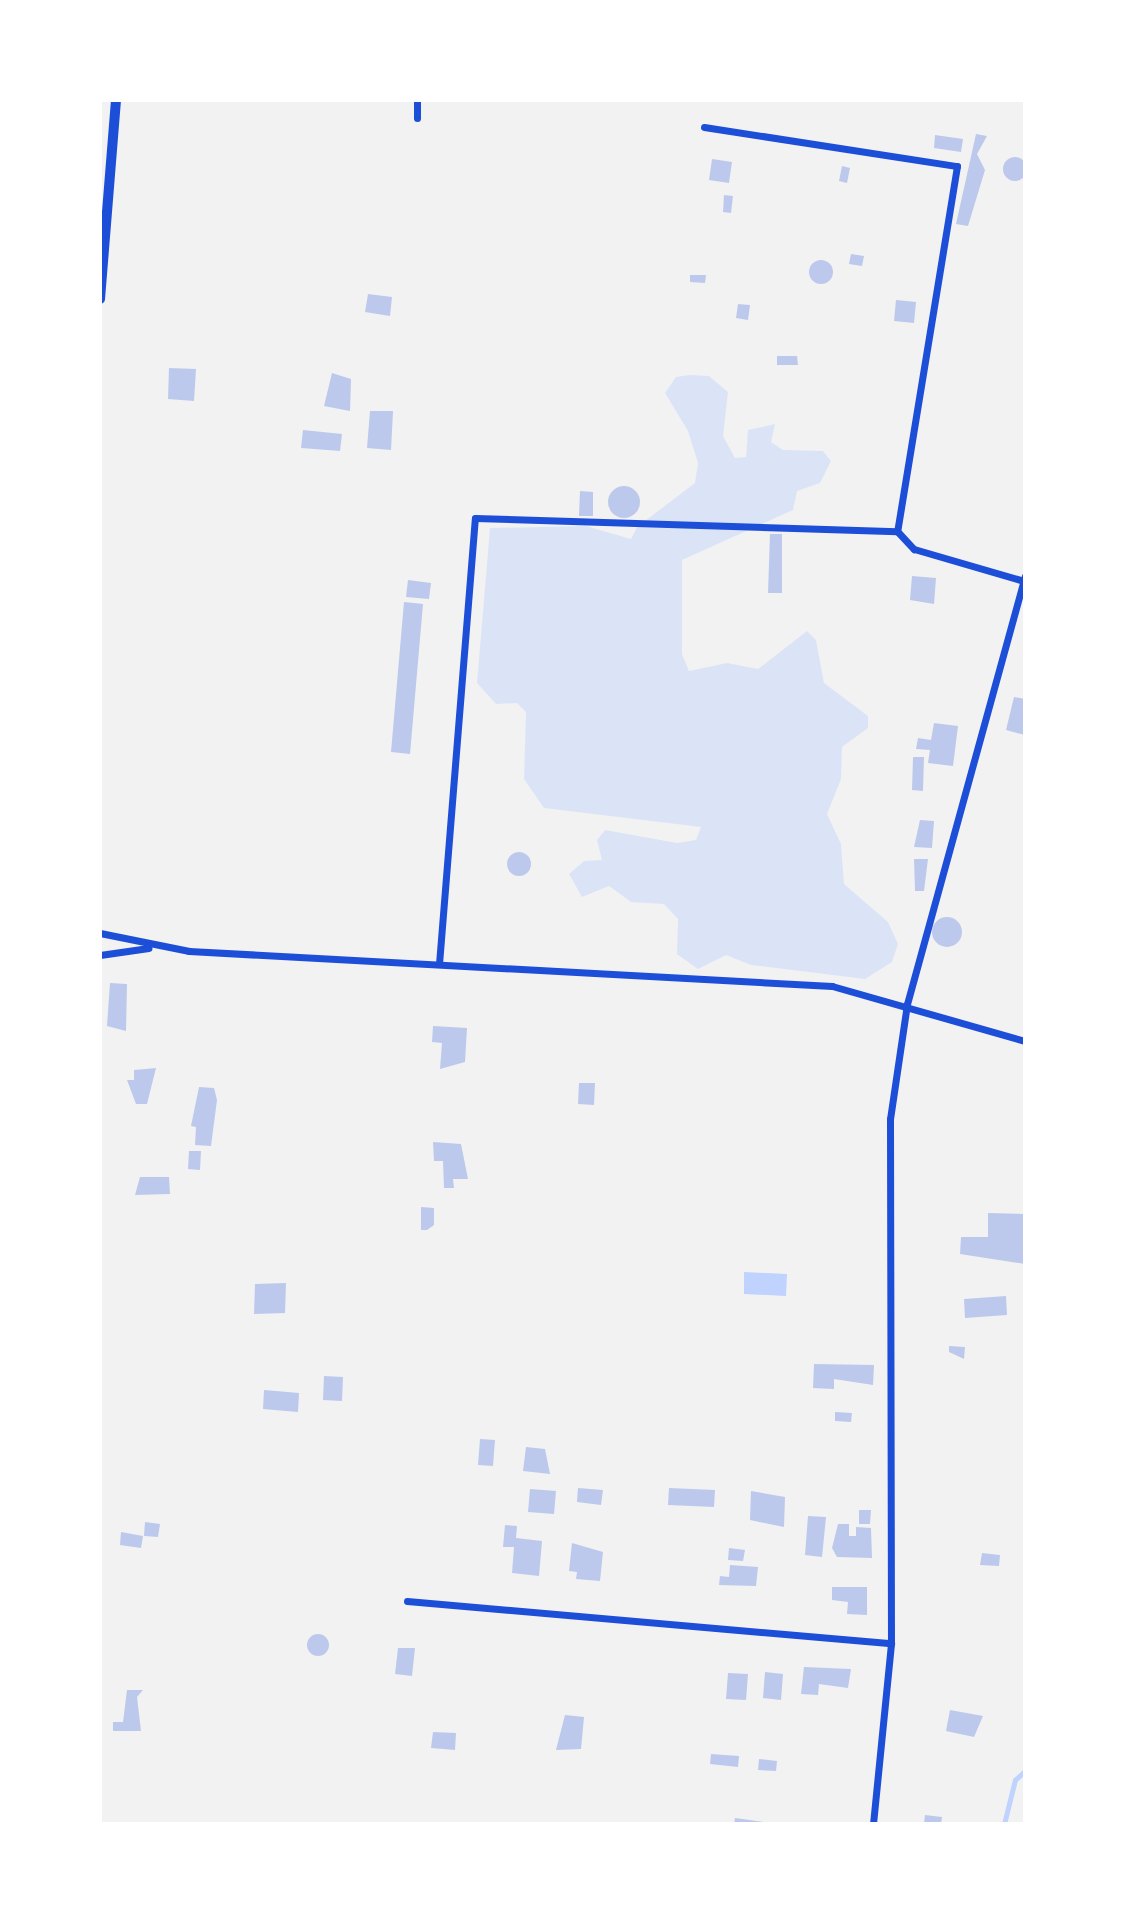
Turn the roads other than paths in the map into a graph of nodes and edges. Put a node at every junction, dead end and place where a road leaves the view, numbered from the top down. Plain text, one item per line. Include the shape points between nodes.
1 (116, 100) edge
2 (417, 100) edge
3 (417, 118) dead end
4 (704, 127) dead end
5 (100, 299) edge
6 (897, 531) junction
7 (1024, 578) edge
8 (100, 933) edge
9 (152, 948) junction
10 (100, 955) edge
11 (439, 964) junction
12 (907, 1004) junction
13 (1025, 1041) edge
14 (407, 1601) dead end
15 (891, 1643) junction
16 (873, 1824) edge

1 - 5 main road
2 - 3 street
4 - 6 street via 957,166
6 - 7 street via 914,549
6 - 11 street via 475,518
7 - 12 street
8 - 9 street
9 - 10 street
9 - 11 street
11 - 12 street via 832,986
12 - 13 street
12 - 15 street via 889,1146 895,1322
14 - 15 street
15 - 16 street

